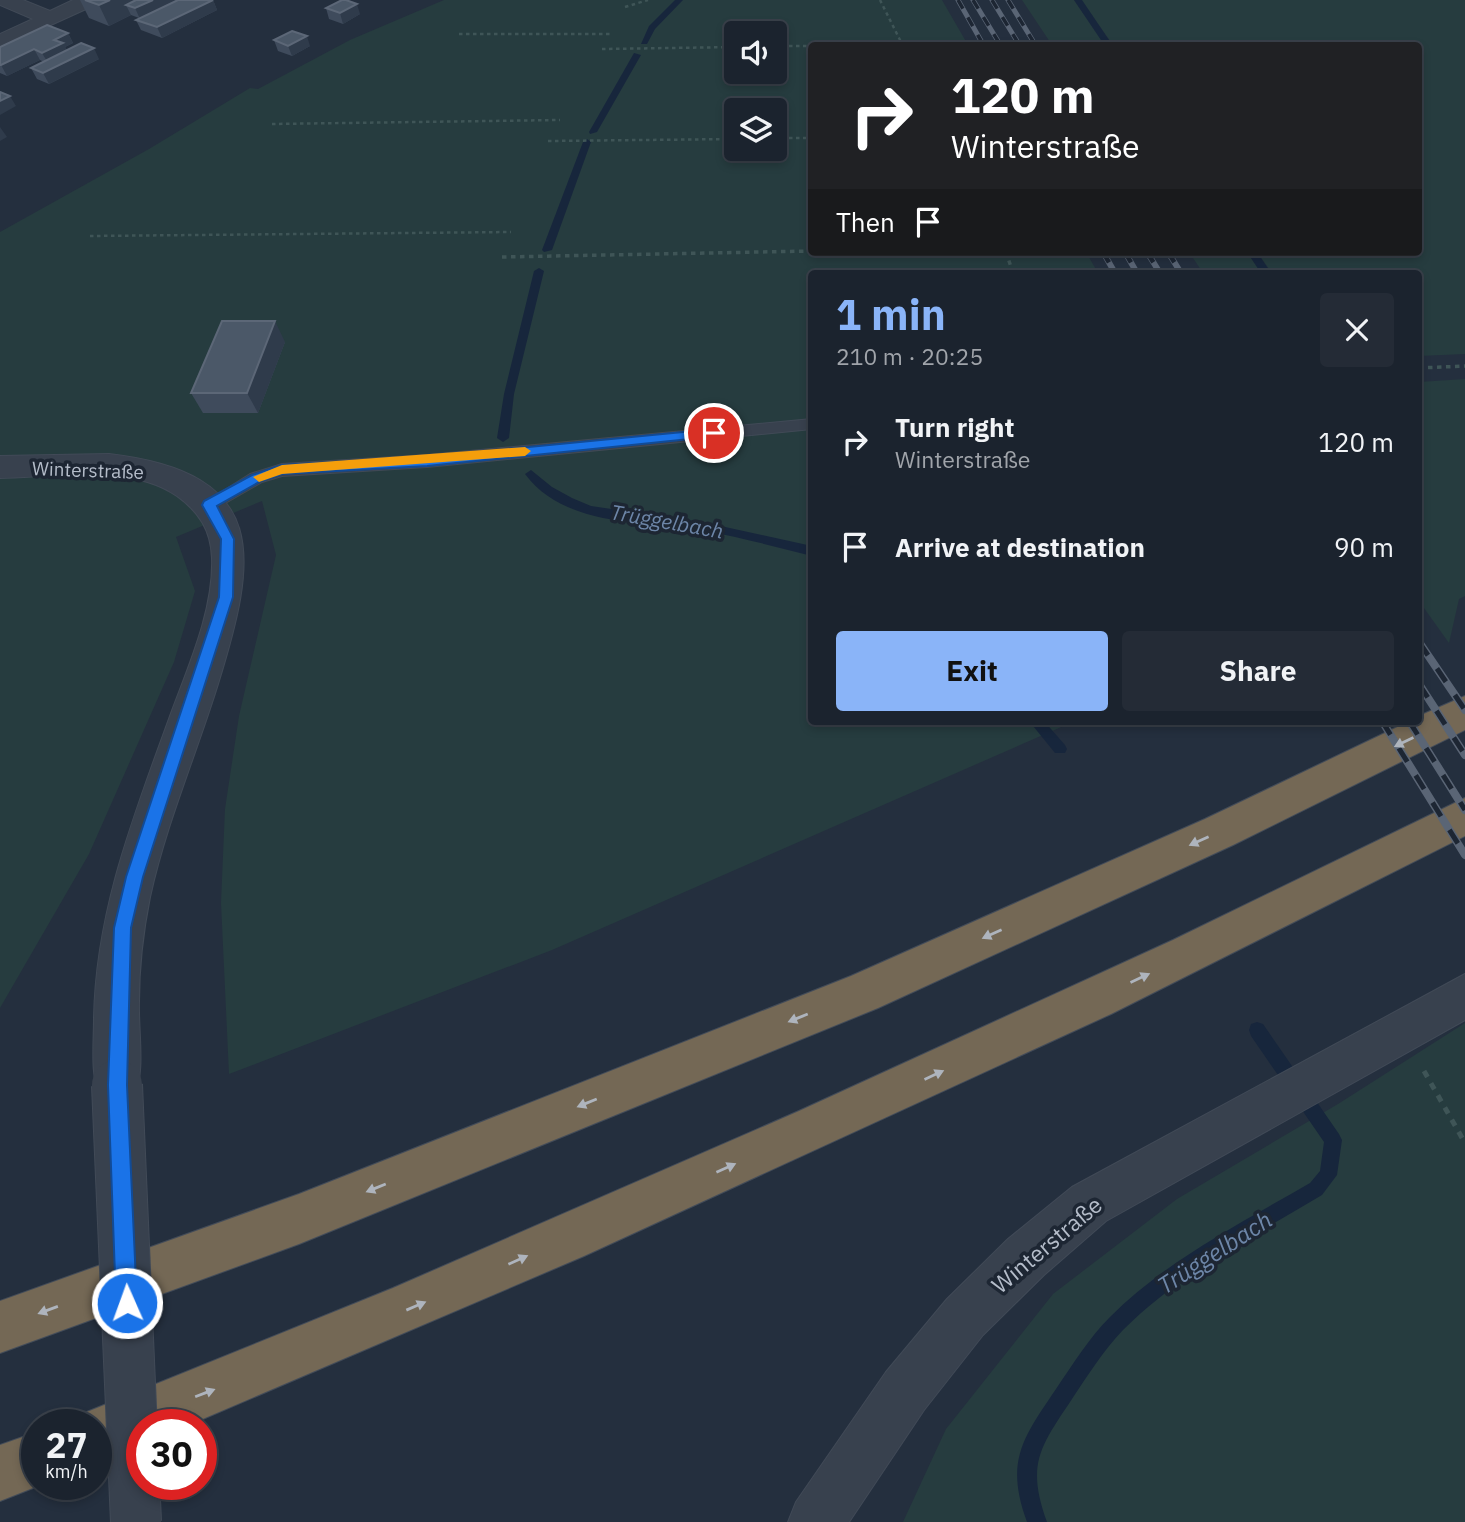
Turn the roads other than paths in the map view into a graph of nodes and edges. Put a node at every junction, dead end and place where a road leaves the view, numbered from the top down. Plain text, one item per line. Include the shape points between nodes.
1 (5, 0) edge
2 (90, 0) edge
3 (50, 18) junction
4 (0, 42) edge
5 (808, 424) edge
6 (0, 467) edge
7 (209, 505) junction
8 (1465, 712) edge
9 (1465, 816) edge
10 (1465, 996) edge
11 (0, 1327) edge
12 (112, 1430) edge
13 (21, 1465) edge
14 (0, 1473) edge
15 (136, 1522) edge
16 (817, 1522) edge

1 - 3 street
2 - 3 street
3 - 4 street
5 - 7 lane via 427,461 282,470 256,478
6 - 7 street, Winterstraße via 134,469 183,483
7 - 15 street, Winterstraße, bridge via 228,539 226,597 134,877 123,928 117,1007
8 -> 11 highway via 1219,832 862,993 299,1219
12 -> 9 highway via 456,1288 906,1088 1284,910
10 - 16 street, Winterstraße via 1089,1203 965,1317 905,1391
13 - 14 highway

